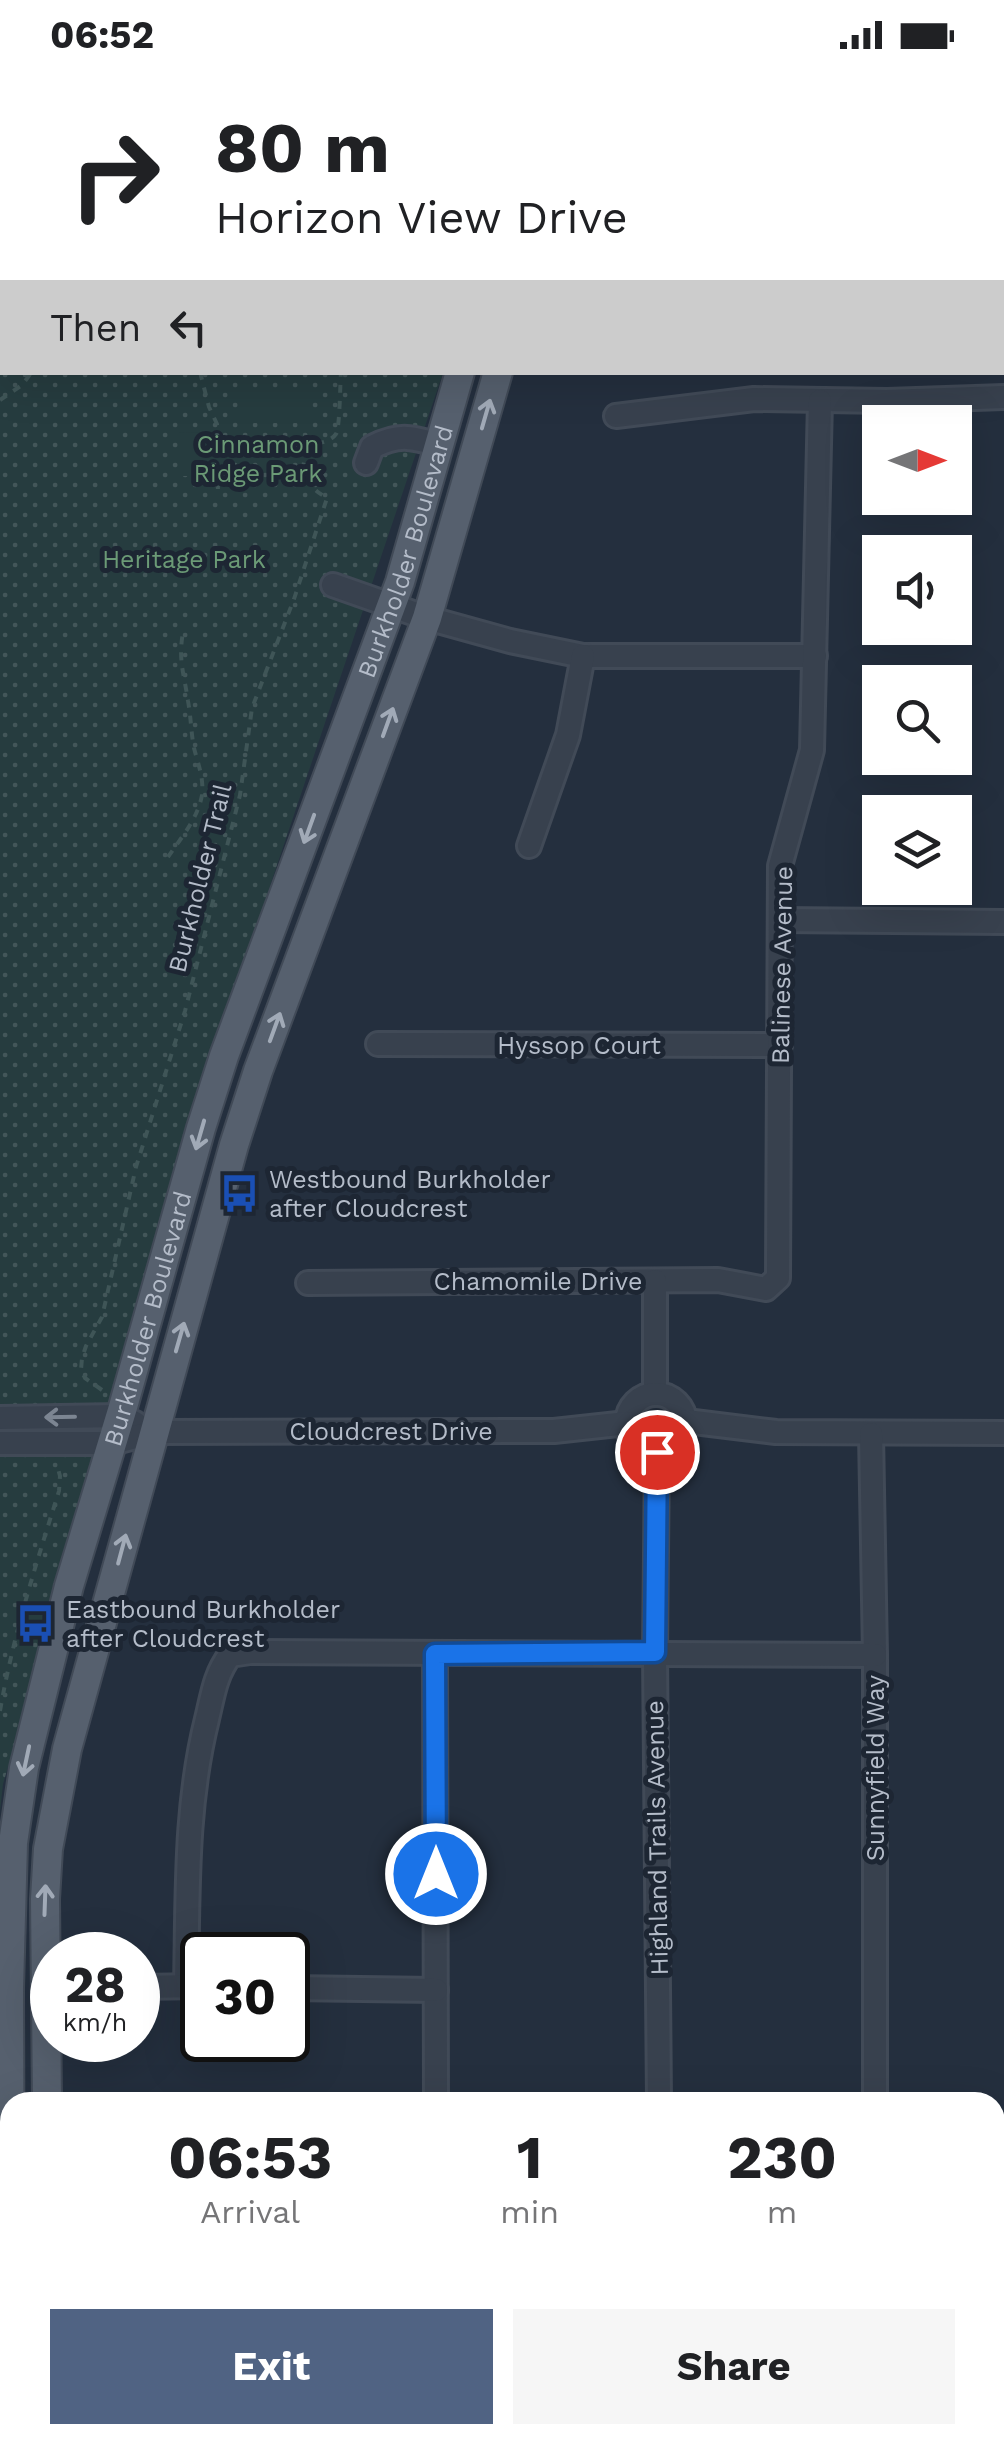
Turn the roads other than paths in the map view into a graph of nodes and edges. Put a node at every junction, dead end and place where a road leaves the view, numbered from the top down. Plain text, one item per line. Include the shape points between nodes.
1 (459, 375) edge
2 (497, 375) edge
3 (1004, 397) edge
4 (820, 401) junction
5 (616, 416) dead end
6 (439, 445) junction
7 (366, 463) dead end
8 (333, 586) dead end
9 (391, 606) junction
10 (428, 618) junction
11 (583, 656) junction
12 (815, 656) junction
13 (529, 846) dead end
14 (780, 920) junction
15 (1004, 922) edge
16 (378, 1044) dead end
17 (780, 1046) junction
18 (655, 1280) junction
19 (308, 1282) dead end
20 (766, 1289) joint
21 (655, 1394) junction
22 (0, 1418) edge
23 (112, 1418) junction
24 (686, 1422) junction
25 (627, 1423) junction
26 (154, 1432) junction
27 (1004, 1433) edge
28 (871, 1434) junction
29 (0, 1443) edge
30 (657, 1452) junction
31 (655, 1652) junction
32 (435, 1654) junction
33 (875, 1655) junction
34 (46, 1932) edge
35 (192, 1932) edge
36 (8, 1988) junction
37 (30, 1988) edge
38 (310, 1988) edge
39 (436, 1990) junction
40 (48, 2062) edge
41 (9, 2092) edge
42 (47, 2092) edge
43 (436, 2092) edge
44 (659, 2092) edge
45 (876, 2092) edge

1 - 6 main road, Burkholder Boulevard
10 -> 2 main road, Burkholder Boulevard
3 - 4 street
4 - 5 street via 754,399
4 - 12 street, Balinese Avenue
6 - 7 street via 406,436 388,439 372,447
6 - 9 main road, Burkholder Boulevard
8 - 9 street
9 - 10 street
9 -> 23 main road, Burkholder Boulevard via 224,1056
10 - 11 street
26 -> 10 main road, Burkholder Boulevard via 258,1071
11 - 12 street
11 - 13 street via 568,735
12 - 14 street, Balinese Avenue via 812,750 780,866
14 - 15 street
14 - 17 street, Balinese Avenue
16 - 17 street, Hyssop Court
17 - 20 street, Balinese Avenue via 778,1278
18 - 19 street, Chamomile Drive
18 - 20 street, Chamomile Drive via 718,1280
18 - 21 street
21 - 24 street via 670,1397
21 - 25 street via 635,1403
23 -> 22 street, Cloudcrest Drive
23 - 26 street, Cloudcrest Drive
23 - 29 street, Cloudcrest Drive
23 -> 36 main road, Burkholder Boulevard via 24,1768 13,1843
24 - 28 street
24 - 30 street via 678,1443
25 - 26 street, Cloudcrest Drive via 554,1430
25 - 30 street via 636,1444
34 -> 26 main road, Burkholder Boulevard via 56,1799
27 - 28 street
28 - 33 street, Sunnyfield Way
30 - 31 street, Highland Trails Avenue
31 - 32 street
31 - 33 street
31 - 44 street, Highland Trails Avenue
32 - 35 street via 230,1655 218,1671 188,1830
32 - 39 street
33 - 45 street, Sunnyfield Way
36 - 37 street
36 - 41 main road, Burkholder Boulevard
38 - 39 street
39 - 43 street
40 - 42 main road, Burkholder Boulevard

